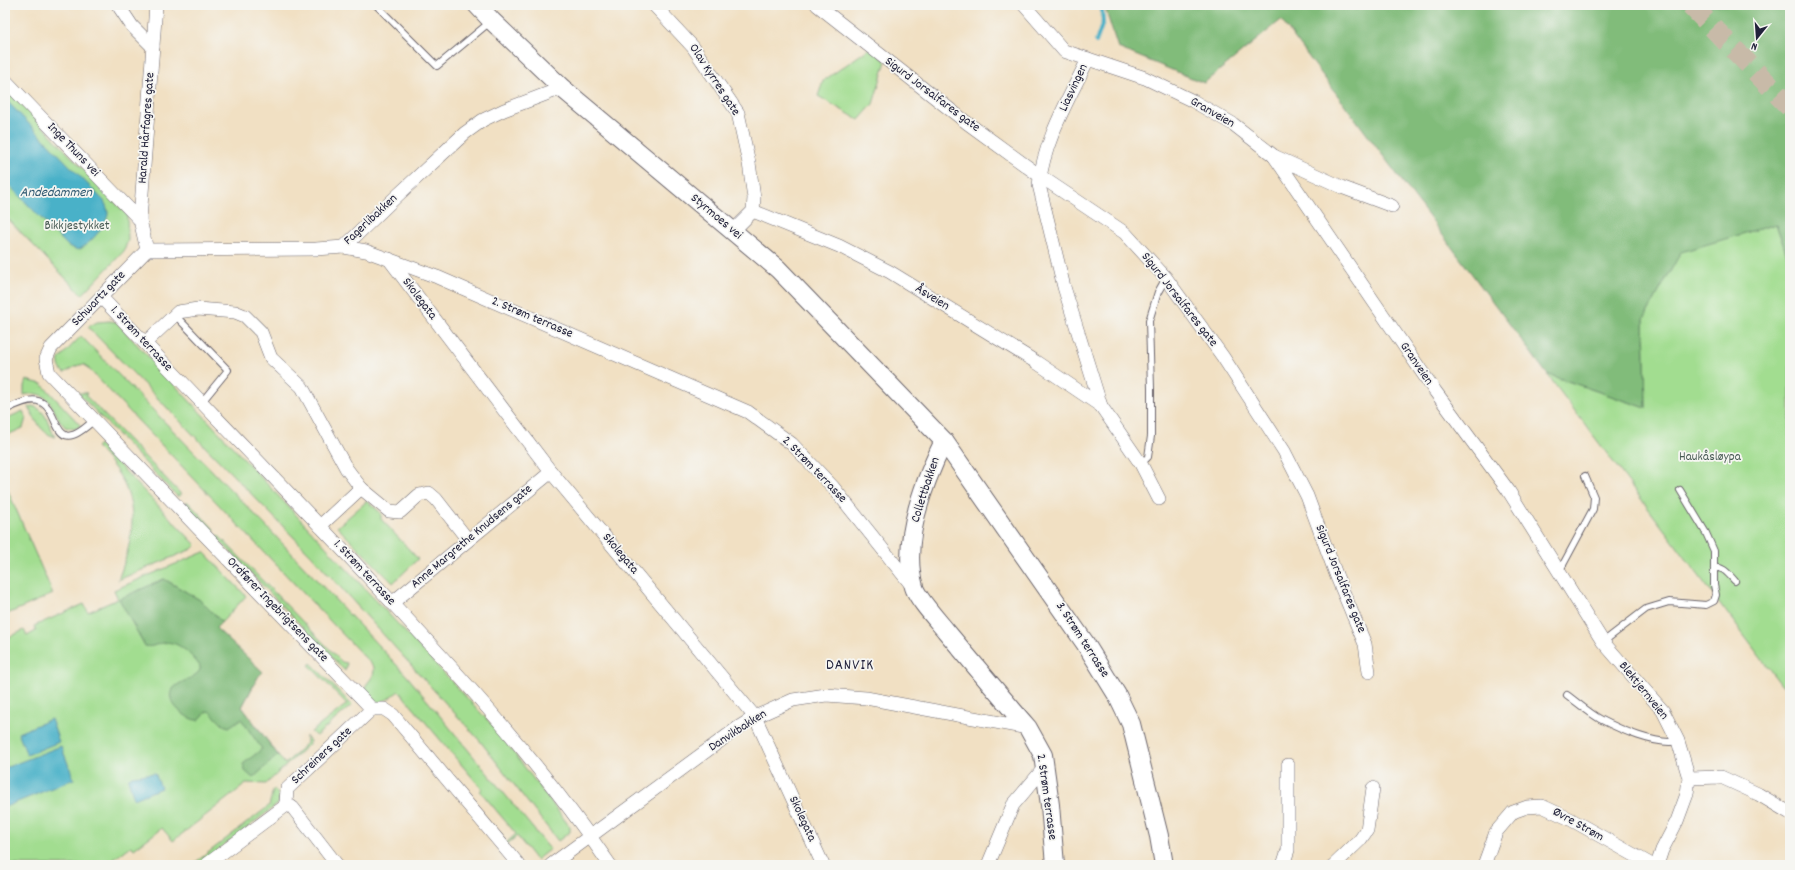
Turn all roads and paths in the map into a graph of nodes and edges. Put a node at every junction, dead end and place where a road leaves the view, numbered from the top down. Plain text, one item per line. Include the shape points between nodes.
1 (118, 5) edge
2 (156, 5) edge
3 (376, 5) edge
4 (477, 5) edge
5 (654, 5) edge
6 (817, 5) edge
7 (1024, 5) edge
8 (492, 21) junction
9 (153, 47) junction
10 (1088, 59) junction
11 (1145, 78) joint
12 (5, 80) edge
13 (562, 88) junction
14 (1274, 156) junction
15 (1040, 176) junction
16 (1392, 206) dead end
17 (753, 211) junction
18 (140, 220) junction
19 (733, 231) junction
20 (344, 247) junction
21 (146, 250) junction
22 (389, 259) junction
23 (1166, 278) junction
24 (101, 297) junction
25 (174, 315) junction
26 (145, 343) junction
27 (51, 348) joint
28 (201, 403) junction
29 (1101, 406) junction
30 (5, 410) edge
31 (94, 420) junction
32 (944, 441) junction
33 (1141, 464) junction
34 (551, 472) junction
35 (1585, 476) dead end
36 (361, 488) junction
37 (1680, 490) dead end
38 (1159, 499) dead end
39 (320, 526) junction
40 (468, 540) junction
41 (1714, 569) junction
42 (1559, 572) junction
43 (1735, 581) dead end
44 (914, 588) junction
45 (392, 603) junction
46 (1603, 642) junction
47 (1369, 672) dead end
48 (1567, 695) dead end
49 (372, 709) junction
50 (755, 717) junction
51 (1028, 728) junction
52 (1678, 741) junction
53 (1288, 765) dead end
54 (1045, 767) junction
55 (1689, 778) junction
56 (1373, 788) dead end
57 (286, 803) junction
58 (1790, 813) edge
59 (590, 836) junction
60 (206, 865) edge
61 (337, 865) edge
62 (519, 865) edge
63 (552, 865) edge
64 (610, 865) edge
65 (823, 865) edge
66 (988, 865) edge
67 (1055, 865) edge
68 (1164, 865) edge
69 (1283, 865) edge
70 (1334, 865) edge
71 (1484, 865) edge
72 (1652, 865) edge
73 (1657, 865) edge

1 - 9 street via 132,26
2 - 9 street, Harald Hårfagres gate
3 - 8 lane via 437,66
4 - 8 main road, Styrmoes vei
5 - 17 street, Olav Kyrres gate via 693,47 738,113 749,163 754,198
6 - 15 street, Sigurd Jorsalfares gate via 917,85
7 - 10 street via 1064,51
8 - 13 main road, Styrmoes vei
9 - 18 street, Harald Hårfagres gate
10 - 11 street, Liasvingen
10 - 15 street, Liasvingen via 1051,138
11 - 14 street, Granveien via 1234,124
12 - 18 street, Inge Thuns vei
13 - 19 main road, Styrmoes vei
13 - 20 street, Fagerlibakken via 504,110 483,120 465,133
14 - 16 street, Granveien via 1344,188
14 - 42 street, Granveien via 1435,391 1508,490
15 - 23 street, Sigurd Jorsalfares gate via 1125,233
15 - 29 street, Åsveien via 1039,185 1064,287
17 - 19 street
17 - 29 street, Åsveien via 838,246 890,272 1036,362
18 - 21 street, Harald Hårfagres gate
19 - 32 main road, Styrmoes vei via 778,269
20 - 21 street, Fagerlibakken via 316,250
20 - 22 street, 2. Strøm terrasse
21 - 24 street, Schwartz gate
22 - 34 street, Skolegata
22 - 44 street, 2. Strøm terrasse via 748,412 792,444 833,487
23 - 33 lane via 1158,292 1149,321 1151,436 1148,457
23 - 47 street, Sigurd Jorsalfares gate via 1223,357 1284,451 1307,496 1365,644
24 - 26 street, 1. Strøm terrasse
24 - 27 street, Schwartz gate
25 - 26 street
25 - 28 lane via 228,370
25 - 36 street via 178,312 205,309 235,312 252,321 261,332 271,358 302,387 346,468
26 - 28 street, 1. Strøm terrasse
27 - 31 street, Ordfører Ingebrigtsens gate via 46,359 49,373
28 - 39 street, 1. Strøm terrasse
29 - 33 street, Åsveien
30 - 31 lane via 35,400 40,401 48,408 60,430 72,436 79,434
31 - 49 street, Ordfører Ingebrigtsens gate
32 - 44 main road, Collettbakken via 928,478 915,519 911,555
32 - 68 main road, 3. Strøm terrasse via 1081,637 1117,695 1130,724
33 - 38 street, Åsveien
34 - 40 street, Anne Margrethe Knudsens gate
34 - 50 street, Skolegata
35 - 42 lane via 1594,497 1593,509
36 - 39 street
36 - 40 street via 389,511 400,512 419,495 429,493 436,498
37 - 41 lane via 1714,551
39 - 45 street, 1. Strøm terrasse
40 - 45 street, Anne Margrethe Knudsens gate
41 - 43 lane via 1724,569
41 - 46 lane via 1714,600 1706,605 1669,602 1646,609
42 - 46 street, Blektjernveien
44 - 51 main road, 2. Strøm terrasse via 932,614
45 - 59 street, 1. Strøm terrasse via 485,704
46 - 52 street, Blektjernveien via 1662,711
48 - 52 lane via 1599,719 1628,732 1665,741
49 - 57 street, Schreiners gate via 287,789
49 - 62 street via 384,709 393,715
50 - 51 street, Danvikbakken via 793,700 811,696 843,695
50 - 59 street, Danvikbakken
50 - 65 street, Skolegata
51 - 54 main road, 2. Strøm terrasse via 1039,747
52 - 55 street, Blektjernveien
53 - 69 street via 1288,850
54 - 66 street via 1012,805
54 - 67 main road, 2. Strøm terrasse
55 - 58 street via 1721,777 1758,794
55 - 73 street, Blektjernveien via 1687,794
56 - 70 street via 1367,830
57 - 60 street
57 - 61 street via 293,808
59 - 63 street, Danvikbakken
59 - 64 street, 1. Strøm terrasse
71 - 72 street, Øvre Strøm via 1496,832 1513,812 1527,807 1542,806

